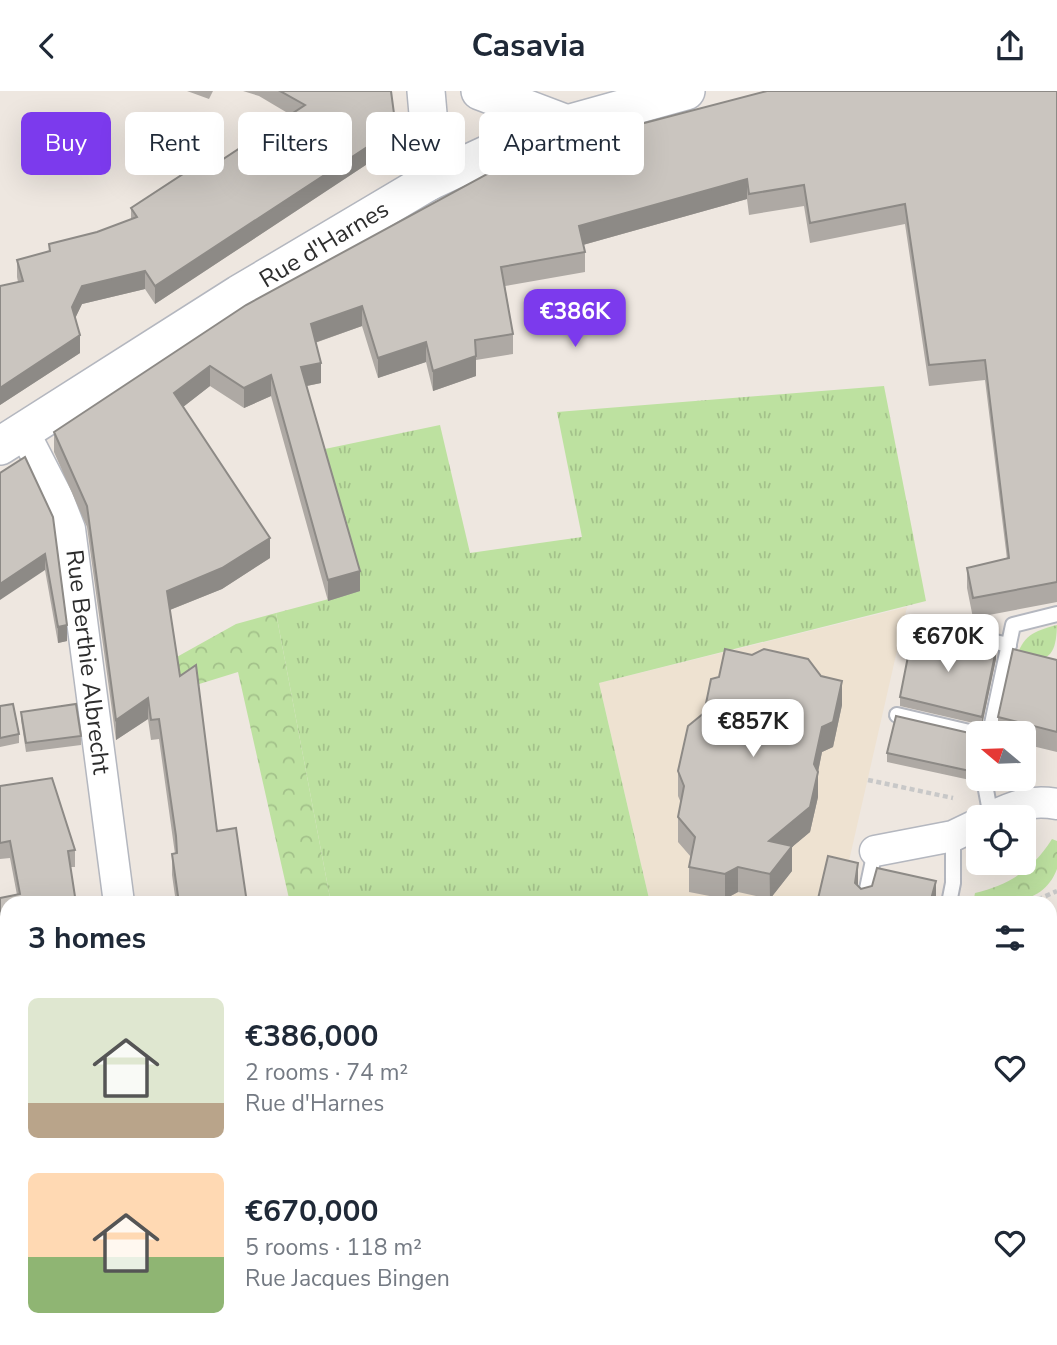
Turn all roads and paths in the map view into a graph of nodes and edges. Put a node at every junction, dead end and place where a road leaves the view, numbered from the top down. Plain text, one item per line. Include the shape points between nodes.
1 (426, 91) edge
2 (480, 91) edge
3 (675, 92) edge
4 (535, 112) edge
5 (608, 112) edge
6 (479, 158) edge
7 (428, 182) junction
8 (12, 438) edge
9 (1057, 614) edge
10 (921, 626) dead end
11 (1009, 645) junction
12 (897, 715) edge
13 (993, 721) edge
14 (966, 731) edge
15 (868, 780) dead end
16 (1057, 804) edge
17 (968, 805) edge
18 (1016, 805) edge
19 (965, 830) edge
20 (875, 852) joint
21 (118, 896) edge
22 (866, 896) edge
23 (950, 896) edge

1 - 7 street via 432,159
2 - 4 street
3 - 5 street, Rue d'Harnes
6 - 7 street, Rue d'Harnes
7 - 8 street, Rue d'Harnes via 239,294
8 - 21 street, Rue Berthie Albrecht via 58,498 70,529
9 - 11 lane via 1013,625
10 - 11 lane
11 - 13 lane
12 - 14 lane
15 - 17 path
16 - 18 street
19 - 20 street
19 - 23 lane
20 - 22 lane

